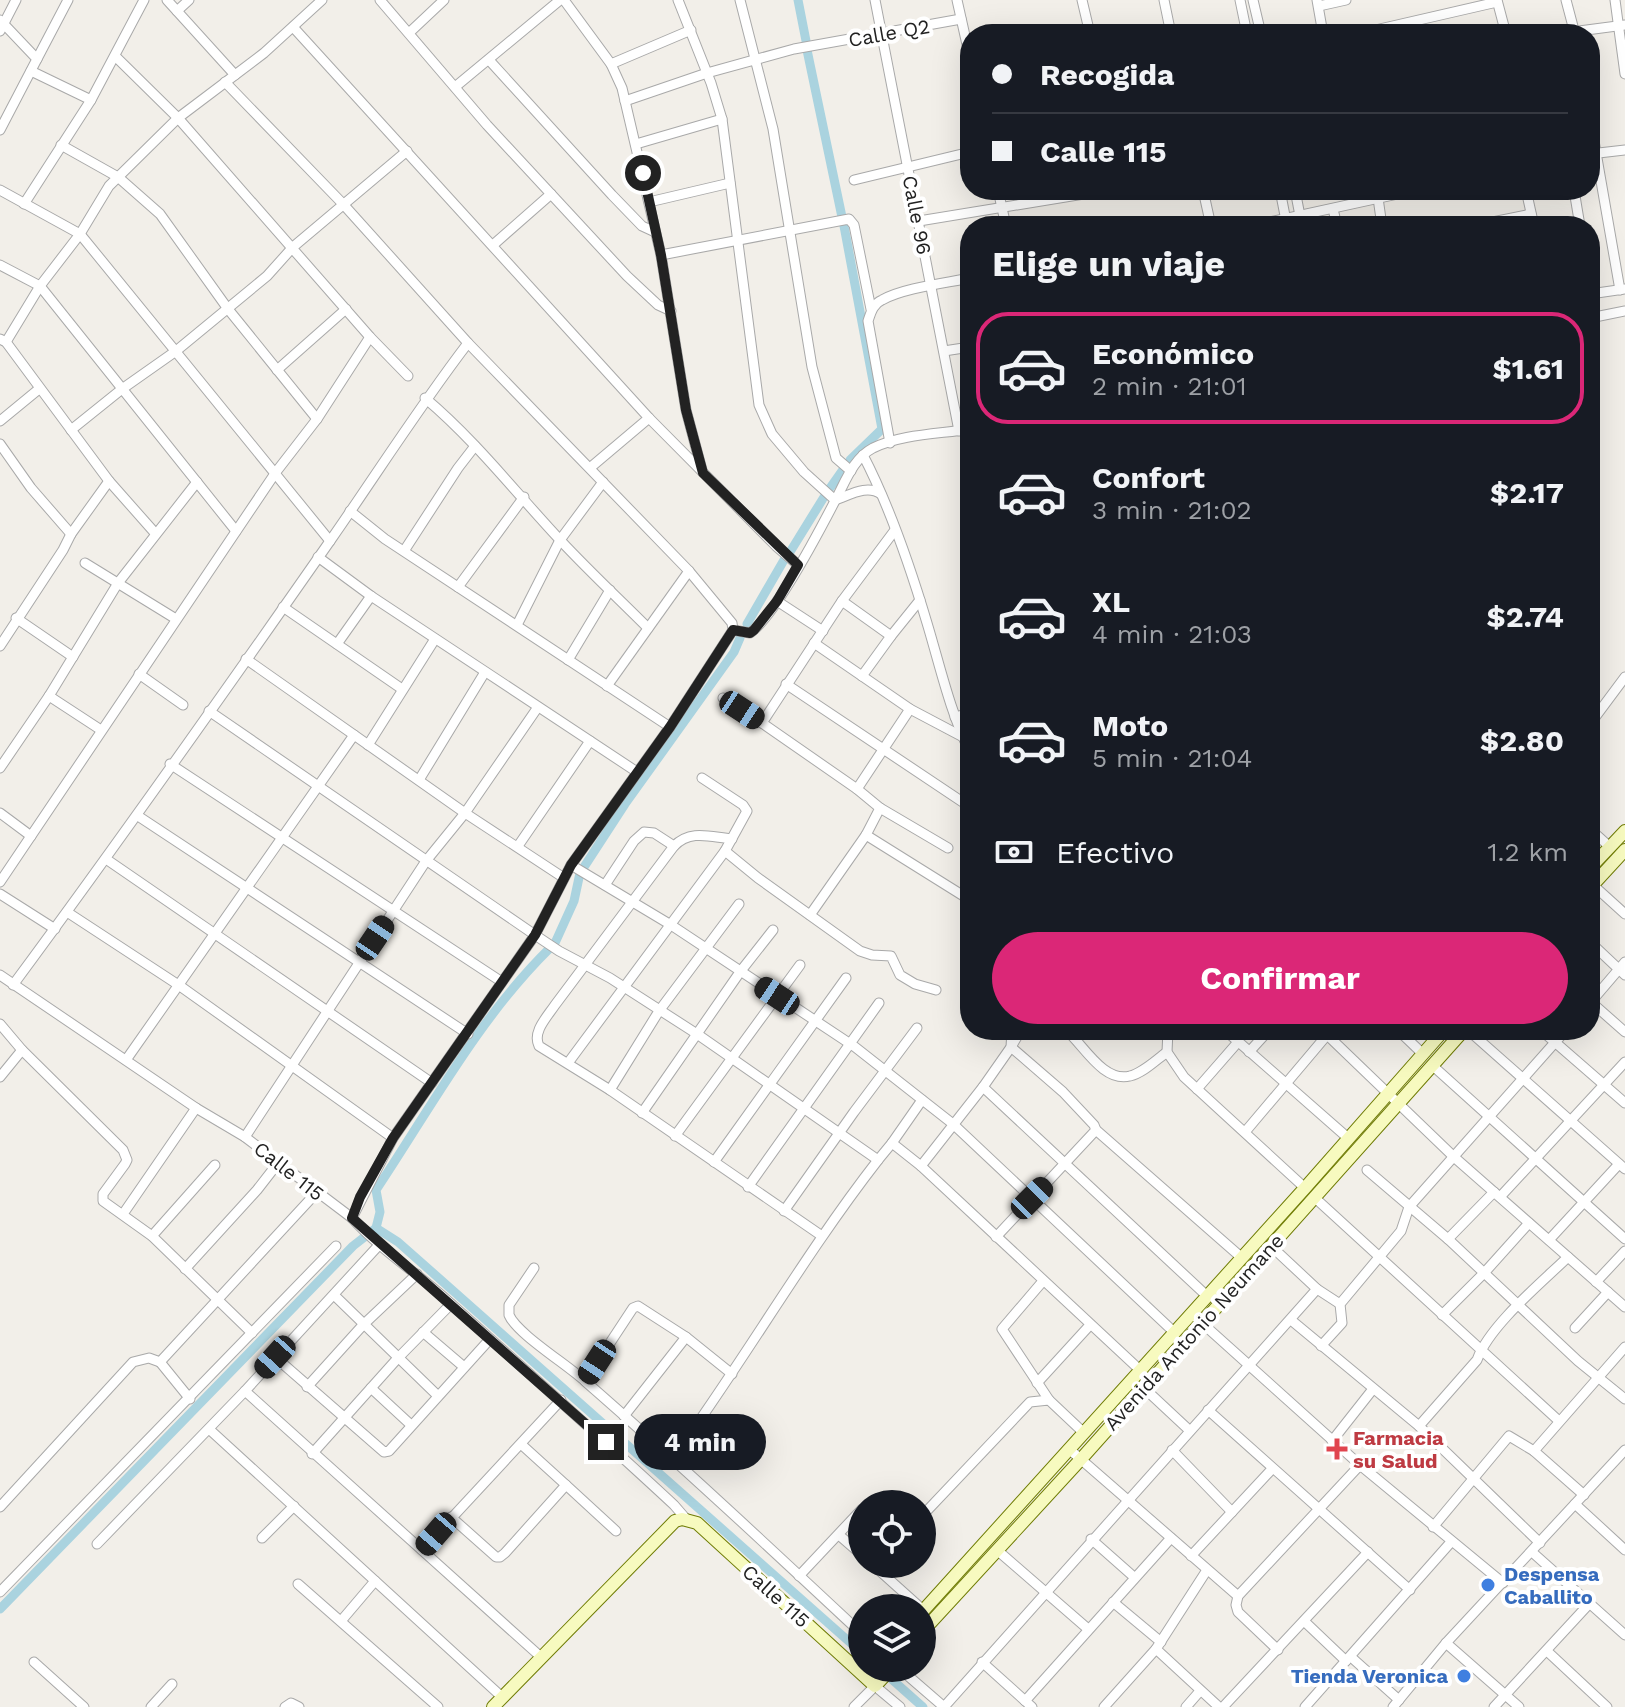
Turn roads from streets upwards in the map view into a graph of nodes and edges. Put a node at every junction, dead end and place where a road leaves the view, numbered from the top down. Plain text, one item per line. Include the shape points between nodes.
1 (16, 0) edge
2 (68, 0) edge
3 (144, 0) edge
4 (167, 0) edge
5 (189, 0) edge
6 (322, 0) edge
7 (380, 0) edge
8 (444, 0) edge
9 (562, 0) edge
10 (678, 0) edge
11 (740, 0) edge
12 (875, 0) edge
13 (957, 0) edge
14 (1082, 0) edge
15 (1164, 0) edge
16 (1240, 0) edge
17 (1253, 0) edge
18 (1346, 0) edge
19 (1566, 0) edge
20 (1615, 0) edge
21 (1497, 1) edge
22 (1318, 3) edge
23 (177, 11) junction
24 (961, 19) junction
25 (962, 24) edge
26 (1088, 24) edge
27 (1169, 24) edge
28 (1245, 24) edge
29 (1259, 24) edge
30 (1321, 24) edge
31 (1400, 24) edge
32 (1503, 24) edge
33 (1573, 24) edge
34 (1, 25) edge
35 (1623, 26) edge
36 (293, 27) junction
37 (1600, 29) edge
38 (691, 30) junction
39 (410, 32) junction
40 (882, 35) junction
41 (115, 56) junction
42 (37, 59) junction
43 (489, 60) junction
44 (756, 61) junction
45 (611, 64) junction
46 (1625, 69) edge
47 (31, 71) junction
48 (707, 73) junction
49 (235, 75) junction
50 (225, 82) junction
51 (455, 87) junction
52 (91, 100) junction
53 (625, 101) junction
54 (178, 118) junction
55 (722, 119) junction
56 (0, 130) edge
57 (636, 144) junction
58 (61, 145) junction
59 (1625, 150) edge
60 (407, 151) junction
61 (1600, 153) edge
62 (960, 154) edge
63 (908, 165) junction
64 (118, 177) junction
65 (854, 180) dead end
66 (730, 183) junction
67 (1600, 186) edge
68 (0, 190) edge
69 (551, 194) junction
70 (1001, 200) edge
71 (1053, 200) edge
72 (1369, 200) edge
73 (1528, 200) edge
74 (1365, 201) joint
75 (649, 202) junction
76 (24, 204) junction
77 (343, 204) junction
78 (1003, 209) junction
79 (1333, 209) junction
80 (1531, 214) joint
81 (1004, 216) edge
82 (1314, 216) edge
83 (1335, 216) edge
84 (1521, 216) edge
85 (919, 221) junction
86 (791, 231) junction
87 (655, 232) junction
88 (80, 234) junction
89 (737, 241) junction
90 (493, 245) junction
91 (293, 247) junction
92 (661, 255) junction
93 (0, 265) edge
94 (960, 280) edge
95 (40, 286) junction
96 (931, 286) junction
97 (1623, 289) edge
98 (1600, 291) edge
99 (228, 309) junction
100 (346, 309) junction
101 (871, 309) junction
102 (671, 311) junction
103 (1625, 314) edge
104 (1600, 317) edge
105 (370, 337) junction
106 (3, 340) edge
107 (468, 343) junction
108 (960, 349) edge
109 (176, 351) junction
110 (944, 351) junction
111 (277, 370) junction
112 (408, 376) dead end
113 (39, 389) junction
114 (122, 389) junction
115 (425, 398) junction
116 (960, 411) edge
117 (649, 418) junction
118 (317, 419) junction
119 (0, 421) edge
120 (71, 430) junction
121 (960, 431) edge
122 (890, 443) junction
123 (0, 444) edge
124 (475, 446) junction
125 (863, 455) junction
126 (591, 467) junction
127 (851, 471) junction
128 (276, 472) junction
129 (703, 473) junction
130 (109, 481) junction
131 (197, 482) junction
132 (603, 482) junction
133 (881, 494) junction
134 (524, 497) junction
135 (835, 500) junction
136 (350, 511) junction
137 (895, 530) junction
138 (236, 531) junction
139 (155, 533) junction
140 (71, 534) junction
141 (560, 540) junction
142 (330, 541) junction
143 (404, 551) junction
144 (318, 557) junction
145 (85, 563) dead end
146 (798, 565) junction
147 (689, 571) junction
148 (118, 583) junction
149 (458, 587) junction
150 (610, 590) junction
151 (371, 596) junction
152 (920, 600) junction
153 (777, 601) junction
154 (842, 601) junction
155 (283, 607) junction
156 (16, 618) junction
157 (176, 619) junction
158 (517, 625) junction
159 (648, 628) junction
160 (823, 631) junction
161 (736, 632) junction
162 (891, 636) junction
163 (435, 639) junction
164 (814, 643) junction
165 (337, 644) junction
166 (0, 646) edge
167 (73, 657) junction
168 (246, 659) junction
169 (568, 660) junction
170 (485, 672) junction
171 (139, 674) junction
172 (862, 676) junction
173 (1625, 677) edge
174 (786, 684) junction
175 (607, 686) junction
176 (402, 689) junction
177 (49, 696) junction
178 (723, 698) dead end
179 (183, 705) dead end
180 (538, 707) junction
181 (910, 709) junction
182 (209, 711) junction
183 (1600, 711) edge
184 (960, 716) edge
185 (955, 717) junction
186 (762, 723) junction
187 (670, 727) junction
188 (101, 730) junction
189 (960, 730) edge
190 (354, 735) junction
191 (960, 735) edge
192 (590, 741) junction
193 (0, 742) edge
194 (368, 745) junction
195 (884, 750) junction
196 (11, 751) junction
197 (170, 764) junction
198 (0, 768) edge
199 (637, 772) junction
200 (702, 778) dead end
201 (419, 780) junction
202 (317, 787) junction
203 (857, 789) junction
204 (960, 800) edge
205 (880, 808) junction
206 (0, 813) edge
207 (465, 813) junction
208 (138, 816) junction
209 (1625, 831) edge
210 (866, 835) junction
211 (31, 836) junction
212 (282, 838) junction
213 (1600, 838) edge
214 (732, 839) junction
215 (518, 846) junction
216 (674, 846) junction
217 (1610, 847) junction
218 (948, 848) dead end
219 (725, 851) junction
220 (1624, 852) edge
221 (1600, 858) edge
222 (106, 859) junction
223 (426, 861) junction
224 (571, 865) junction
225 (564, 878) junction
226 (1600, 878) edge
227 (0, 882) edge
228 (605, 885) junction
229 (247, 889) junction
230 (1600, 893) edge
231 (0, 894) edge
232 (960, 894) edge
233 (631, 902) junction
234 (739, 904) dead end
235 (67, 912) junction
236 (392, 912) junction
237 (1625, 914) edge
238 (810, 915) junction
239 (671, 925) junction
240 (55, 929) junction
241 (773, 930) dead end
242 (215, 935) junction
243 (535, 935) junction
244 (704, 948) junction
245 (1600, 950) edge
246 (358, 963) junction
247 (588, 965) junction
248 (800, 965) dead end
249 (1623, 969) edge
250 (740, 972) junction
251 (0, 976) edge
252 (846, 978) dead end
253 (502, 982) junction
254 (13, 985) junction
255 (180, 986) junction
256 (624, 987) junction
257 (936, 990) dead end
258 (1600, 992) edge
259 (777, 996) junction
260 (879, 1003) dead end
261 (327, 1011) junction
262 (659, 1011) junction
263 (1600, 1011) edge
264 (814, 1020) junction
265 (0, 1024) edge
266 (917, 1028) dead end
267 (1625, 1032) edge
268 (468, 1034) junction
269 (697, 1034) junction
270 (1011, 1040) edge
271 (1015, 1040) edge
272 (1076, 1040) edge
273 (1168, 1040) edge
274 (1260, 1040) edge
275 (1318, 1040) edge
276 (1332, 1040) edge
277 (1408, 1040) edge
278 (1435, 1040) edge
279 (1457, 1040) edge
280 (1477, 1040) edge
281 (1552, 1040) edge
282 (1558, 1040) edge
283 (1238, 1042) joint
284 (850, 1043) junction
285 (1555, 1043) junction
286 (1011, 1047) junction
287 (22, 1050) junction
288 (1167, 1052) junction
289 (1249, 1052) junction
290 (1423, 1054) junction
291 (126, 1060) junction
292 (732, 1061) junction
293 (1625, 1062) edge
294 (568, 1063) junction
295 (292, 1066) junction
296 (1433, 1066) junction
297 (884, 1070) junction
298 (0, 1077) edge
299 (1523, 1080) junction
300 (432, 1083) junction
301 (1286, 1083) junction
302 (768, 1085) junction
303 (1604, 1085) junction
304 (983, 1087) junction
305 (1197, 1089) junction
306 (610, 1090) junction
307 (1388, 1093) junction
308 (922, 1100) junction
309 (1398, 1103) junction
310 (1625, 1103) edge
311 (196, 1108) junction
312 (802, 1108) junction
313 (642, 1113) junction
314 (1487, 1118) junction
315 (1569, 1120) junction
316 (953, 1124) junction
317 (1096, 1130) junction
318 (1245, 1132) junction
319 (838, 1134) junction
320 (675, 1136) junction
321 (245, 1137) junction
322 (393, 1138) junction
323 (1348, 1138) junction
324 (892, 1143) junction
325 (1454, 1157) junction
326 (878, 1160) junction
327 (1536, 1160) junction
328 (714, 1162) junction
329 (278, 1163) junction
330 (215, 1165) dead end
331 (1064, 1165) junction
332 (921, 1166) junction
333 (1622, 1166) edge
334 (1367, 1170) dead end
335 (748, 1187) junction
336 (317, 1192) junction
337 (1310, 1193) junction
338 (1497, 1194) junction
339 (1032, 1198) junction
340 (1584, 1203) junction
341 (1409, 1207) junction
342 (784, 1211) junction
343 (123, 1214) junction
344 (352, 1218) junction
345 (1529, 1223) junction
346 (152, 1236) junction
347 (822, 1236) junction
348 (996, 1237) junction
349 (1448, 1239) junction
350 (1625, 1239) edge
351 (1549, 1240) junction
352 (377, 1243) junction
353 (336, 1246) dead end
354 (1271, 1246) junction
355 (1625, 1251) edge
356 (1568, 1257) junction
357 (1242, 1258) junction
358 (1378, 1258) junction
359 (534, 1268) dead end
360 (185, 1269) junction
361 (1485, 1272) junction
362 (417, 1274) junction
363 (1043, 1281) junction
364 (1596, 1282) junction
365 (1317, 1289) junction
366 (1608, 1292) junction
367 (334, 1295) junction
368 (1207, 1296) junction
369 (218, 1301) junction
370 (451, 1304) junction
371 (1340, 1304) junction
372 (1519, 1305) junction
373 (1625, 1307) edge
374 (1192, 1314) junction
375 (1442, 1315) junction
376 (1291, 1320) junction
377 (1201, 1324) junction
378 (363, 1325) junction
379 (1090, 1325) junction
380 (1575, 1328) dead end
381 (423, 1332) junction
382 (252, 1333) junction
383 (1175, 1333) junction
384 (686, 1337) junction
385 (490, 1339) junction
386 (1321, 1346) junction
387 (1625, 1347) edge
388 (1480, 1348) junction
389 (275, 1357) junction
390 (397, 1359) junction
391 (160, 1362) junction
392 (1247, 1366) junction
393 (464, 1367) junction
394 (1141, 1371) junction
395 (732, 1374) junction
396 (1598, 1377) junction
397 (585, 1381) junction
398 (1037, 1383) junction
399 (307, 1387) junction
400 (371, 1388) junction
401 (1144, 1388) junction
402 (1373, 1389) junction
403 (245, 1391) junction
404 (437, 1395) junction
405 (190, 1399) junction
406 (1625, 1399) edge
407 (561, 1400) junction
408 (1049, 1400) junction
409 (1208, 1410) junction
410 (624, 1416) junction
411 (343, 1418) junction
412 (1559, 1421) junction
413 (411, 1425) junction
414 (1419, 1426) junction
415 (209, 1429) junction
416 (1189, 1430) junction
417 (1084, 1433) junction
418 (1332, 1441) junction
419 (522, 1445) junction
420 (1069, 1449) junction
421 (1172, 1450) junction
422 (1625, 1450) edge
423 (1534, 1451) junction
424 (312, 1454) junction
425 (673, 1458) junction
426 (1082, 1458) junction
427 (1360, 1465) junction
428 (1272, 1469) junction
429 (1475, 1478) junction
430 (566, 1485) junction
431 (1584, 1495) junction
432 (1128, 1499) junction
433 (936, 1501) edge
434 (1575, 1504) junction
435 (294, 1506) junction
436 (0, 1507) edge
437 (1319, 1508) junction
438 (1232, 1512) junction
439 (451, 1517) junction
440 (687, 1520) junction
441 (848, 1525) edge
442 (1433, 1527) junction
443 (616, 1531) dead end
444 (839, 1535) junction
445 (262, 1538) dead end
446 (1171, 1538) junction
447 (1091, 1539) junction
448 (1451, 1542) junction
449 (848, 1543) edge
450 (1540, 1543) junction
451 (97, 1544) dead end
452 (422, 1550) junction
453 (997, 1550) junction
454 (1625, 1550) edge
455 (1368, 1552) junction
456 (1532, 1552) junction
457 (1191, 1556) junction
458 (1207, 1570) junction
459 (799, 1576) junction
460 (1134, 1577) junction
461 (887, 1578) edge
462 (375, 1581) junction
463 (1503, 1583) junction
464 (298, 1584) dead end
465 (1410, 1590) junction
466 (1045, 1591) junction
467 (0, 1592) edge
468 (905, 1594) edge
469 (936, 1595) edge
470 (1238, 1596) junction
471 (1113, 1602) junction
472 (1589, 1604) junction
473 (936, 1617) edge
474 (341, 1621) junction
475 (848, 1621) edge
476 (1304, 1621) junction
477 (1088, 1629) junction
478 (1624, 1633) edge
479 (1446, 1643) junction
480 (1158, 1646) junction
481 (1278, 1650) junction
482 (1548, 1652) junction
483 (542, 1658) junction
484 (1348, 1659) junction
485 (34, 1662) dead end
486 (982, 1662) junction
487 (915, 1682) edge
488 (172, 1684) dead end
489 (876, 1684) junction
490 (1200, 1691) junction
491 (1505, 1694) junction
492 (496, 1704) edge
493 (1028, 1704) edge
494 (1396, 1704) edge
495 (84, 1707) edge
496 (151, 1707) edge
497 (285, 1707) edge
498 (299, 1707) edge
499 (438, 1707) edge
500 (854, 1707) edge
501 (900, 1707) edge
502 (944, 1707) edge
503 (1104, 1707) edge
504 (1186, 1707) edge
505 (1221, 1707) edge
506 (1305, 1707) edge
507 (1494, 1707) edge
508 (1519, 1707) edge
509 (1607, 1707) edge

1 - 34 street
2 - 42 street
3 - 41 street
4 - 23 street
5 - 23 street
6 - 36 street
7 - 39 street
8 - 39 street
9 - 43 street
9 - 45 street
10 - 38 street
11 - 44 street
12 - 40 street, Calle 96
13 - 24 street
14 - 26 street
15 - 27 street
16 - 28 street
17 - 29 street
18 - 22 street
19 - 33 street
20 - 35 street
21 - 31 street
21 - 32 street
22 - 30 street
23 - 49 street
24 - 25 street
24 - 40 street, Calle Q2
34 - 42 street
35 - 37 street
35 - 46 street
36 - 49 street
36 - 60 street
38 - 45 street
38 - 48 street
39 - 51 street
40 - 44 street, Calle Q2
40 - 63 street, Calle 96
41 - 52 street
41 - 54 street
42 - 47 street
43 - 51 street
43 - 87 street via 612,195
44 - 48 street, Calle Q2
44 - 86 street
45 - 53 street
47 - 52 street
47 - 56 street
48 - 53 street, Calle Q2
48 - 55 street
49 - 50 street
50 - 54 street
50 - 77 street
51 - 69 street
52 - 58 street
53 - 57 street
54 - 64 street
54 - 91 street
55 - 57 street
55 - 66 street
57 - 75 street
58 - 64 street
58 - 76 street
59 - 61 street
60 - 77 street
60 - 90 street
62 - 63 street
63 - 65 street
63 - 85 street, Calle 96
64 - 88 street
64 - 99 street via 160,214
66 - 75 street
66 - 89 street
67 - 97 street
68 - 76 street
69 - 90 street
69 - 102 street via 627,276
70 - 78 street
71 - 78 street
72 - 74 street
73 - 80 street
74 - 79 street
75 - 87 street
76 - 88 street
77 - 91 street
77 - 107 street
78 - 81 street
78 - 85 street
79 - 82 street
79 - 83 street
80 - 84 street
85 - 96 street, Calle 96
86 - 89 street
86 - 101 street via 849,219
86 - 127 street via 826,426 836,458
87 - 92 street
88 - 95 street
88 - 109 street
89 - 92 street
89 - 135 street via 759,405 772,434
90 - 117 street
91 - 99 street
91 - 100 street
92 - 102 street
93 - 95 street
94 - 96 street
95 - 106 street
95 - 114 street
96 - 101 street via 881,300
96 - 110 street, Calle 96
97 - 98 street
99 - 109 street
99 - 111 street
100 - 105 street
100 - 111 street
101 - 122 street via 868,321
102 - 129 street via 686,410
103 - 104 street
105 - 112 street
105 - 118 street
106 - 113 street
107 - 115 street
107 - 126 street
108 - 110 street
109 - 114 street
109 - 128 street
110 - 116 street, Calle 96
111 - 118 street
113 - 119 street
113 - 120 street
114 - 120 street
114 - 131 street
115 - 124 street
115 - 136 street
117 - 126 street
117 - 129 street
118 - 128 street
120 - 130 street
121 - 122 street
122 - 125 street
123 - 140 street
124 - 134 street
124 - 143 street
125 - 127 street
125 - 133 street
126 - 132 street
127 - 135 street
128 - 138 street
128 - 142 street
129 - 146 street
130 - 139 street
130 - 140 street
131 - 138 street
131 - 139 street
132 - 141 street
132 - 147 street
133 - 135 street via 861,491
133 - 137 street
134 - 141 street
134 - 149 street
135 - 146 street
136 - 142 street
136 - 143 street
137 - 152 street
137 - 154 street
138 - 157 street
139 - 148 street
140 - 156 street
141 - 150 street
141 - 158 street
142 - 144 street
143 - 149 street
144 - 151 street
144 - 155 street
145 - 148 street
146 - 153 street
147 - 159 street
147 - 161 street
148 - 157 street
148 - 167 street
149 - 158 street
150 - 159 street
150 - 169 street
151 - 163 street
151 - 165 street
152 - 162 street
152 - 185 street
153 - 160 street
153 - 161 street via 754,630
154 - 160 street
154 - 162 street
155 - 165 street
155 - 168 street
156 - 166 street
156 - 167 street
157 - 171 street
158 - 169 street
159 - 175 street
160 - 164 street
161 - 187 street
162 - 172 street
163 - 170 street
163 - 176 street
164 - 172 street
164 - 174 street
165 - 176 street
167 - 177 street
168 - 182 street
168 - 190 street
169 - 175 street
170 - 180 street
170 - 201 street
171 - 179 street
171 - 188 street
172 - 181 street
173 - 183 street
174 - 186 street
174 - 195 street
175 - 187 street
176 - 194 street
177 - 188 street
177 - 196 street
178 - 186 street
180 - 192 street
180 - 207 street
181 - 191 street
181 - 195 street
182 - 197 street
182 - 202 street
184 - 185 street
185 - 189 street
186 - 203 street
187 - 199 street
188 - 211 street
190 - 194 street
190 - 202 street
192 - 199 street
192 - 215 street
193 - 196 street
194 - 201 street
195 - 203 street
195 - 204 street
196 - 198 street
197 - 208 street
197 - 212 street
199 - 224 street
200 - 214 street via 747,811
201 - 207 street
202 - 212 street
202 - 223 street
203 - 205 street
205 - 210 street
205 - 218 street
206 - 211 street
207 - 215 street
207 - 223 street
208 - 222 street
208 - 229 street
209 - 217 street
210 - 232 street
210 - 238 street
211 - 227 street
212 - 229 street
212 - 236 street
213 - 217 street
214 - 216 street via 697,835
214 - 219 street
215 - 225 street
216 - 228 street via 644,832
216 - 233 street
217 - 221 street
219 - 238 street
219 - 239 street
220 - 226 street
222 - 235 street
222 - 242 street
223 - 236 street
223 - 243 street
224 - 225 street
224 - 228 street
225 - 243 street
228 - 233 street
229 - 242 street
229 - 246 street
230 - 237 street
231 - 240 street
233 - 239 street
233 - 247 street
234 - 244 street
235 - 240 street
235 - 255 street
236 - 246 street
236 - 253 street
238 - 257 street via 860,951 891,956 900,975
239 - 244 street
239 - 256 street
240 - 254 street
241 - 250 street
242 - 255 street
242 - 261 street
243 - 247 street
243 - 253 street
244 - 250 street
244 - 262 street
245 - 249 street
246 - 261 street
246 - 268 street
247 - 256 street
247 - 294 street via 536,1036 539,1046
248 - 259 street
249 - 258 street
250 - 259 street
250 - 269 street
251 - 254 street, Calle 115
252 - 264 street
253 - 268 street
254 - 291 street, Calle 115
255 - 291 street
255 - 295 street
256 - 262 street
256 - 294 street
259 - 264 street
259 - 292 street
260 - 284 street
261 - 295 street
261 - 300 street
262 - 269 street
262 - 306 street
263 - 267 street
264 - 284 street
264 - 302 street
265 - 287 street
266 - 297 street
268 - 300 street
269 - 292 street
269 - 313 street
270 - 286 street
271 - 286 street
272 - 288 street via 1118,1077 1133,1076
273 - 288 street
274 - 289 street
275 - 301 street
276 - 307 street
277 - 290 street
278 - 290 street, Avenida Antonio Neumane
279 - 296 street, Avenida Antonio Neumane
280 - 299 street
281 - 285 street
282 - 285 street
283 - 289 street
283 - 305 street
284 - 297 street
284 - 312 street
285 - 299 street
285 - 303 street
286 - 304 street
286 - 317 street via 1063,1092
287 - 298 street
287 - 343 street via 123,1150 125,1164 102,1198
288 - 305 street
289 - 301 street
290 - 307 street, Avenida Antonio Neumane
291 - 311 street, Calle 115
292 - 302 street
292 - 320 street
293 - 303 street
294 - 306 street
295 - 321 street
295 - 322 street
296 - 309 street, Avenida Antonio Neumane
296 - 314 street
297 - 308 street
297 - 319 street
299 - 314 street
299 - 315 street
300 - 322 street
301 - 318 street
301 - 323 street
302 - 312 street
302 - 328 street
303 - 310 street
303 - 315 street
304 - 316 street
304 - 331 street
305 - 318 street
306 - 313 street
307 - 309 street
307 - 323 street, Avenida Antonio Neumane
308 - 316 street
308 - 324 street
309 - 325 street
309 - 337 street, Avenida Antonio Neumane
311 - 321 street, Calle 115
311 - 343 street
312 - 319 street
312 - 335 street
313 - 320 street
314 - 325 street
314 - 327 street
315 - 327 street
315 - 333 street
316 - 332 street
316 - 339 street
317 - 331 street
317 - 357 street
318 - 337 street
319 - 326 street
319 - 342 street
320 - 328 street
321 - 329 street, Calle 115
322 - 344 street
323 - 337 street, Avenida Antonio Neumane
324 - 326 street
324 - 332 street
325 - 338 street
325 - 341 street
326 - 347 street
327 - 338 street
327 - 340 street
328 - 335 street
329 - 336 street, Calle 115
329 - 360 street
330 - 346 street
331 - 339 street
331 - 368 street
332 - 348 street
333 - 340 street
334 - 341 street
335 - 342 street
336 - 344 street, Calle 115
336 - 369 street
337 - 354 street, Avenida Antonio Neumane
337 - 357 street, Avenida Antonio Neumane
337 - 358 street
338 - 345 street
338 - 349 street
339 - 348 street
339 - 383 street
340 - 350 street
340 - 351 street
341 - 349 street
341 - 358 street via 1401,1231
342 - 347 street
343 - 346 street
344 - 352 street, Calle 115
345 - 351 street
345 - 361 street
346 - 360 street
347 - 395 street
348 - 363 street
349 - 361 street
351 - 356 street
352 - 362 street, Calle 115
352 - 367 street
353 - 382 street
354 - 365 street
354 - 377 street, Avenida Antonio Neumane
355 - 364 street
356 - 364 street
356 - 372 street
357 - 368 street, Avenida Antonio Neumane
358 - 371 street
358 - 375 street
359 - 397 street via 509,1305 509,1315 520,1331
360 - 369 street
361 - 372 street
361 - 375 street
362 - 370 street, Calle 115
362 - 378 street
363 - 379 street
363 - 398 street via 1002,1329
364 - 366 street
365 - 371 street
365 - 376 street
366 - 373 street
366 - 380 street
367 - 378 street
367 - 389 street
368 - 374 street, Avenida Antonio Neumane
369 - 382 street
369 - 391 street
370 - 381 street
370 - 385 street, Calle 115
371 - 386 street via 1342,1323
372 - 388 street
372 - 396 street
374 - 377 street
374 - 383 street, Avenida Antonio Neumane
375 - 388 street
376 - 386 street
376 - 392 street
377 - 392 street
377 - 401 street, Avenida Antonio Neumane
378 - 390 street
378 - 399 street
379 - 394 street
379 - 398 street
381 - 390 street
381 - 393 street
382 - 405 street
383 - 394 street, Avenida Antonio Neumane
384 - 395 street
384 - 397 street via 643,1307 633,1308
384 - 410 street
385 - 393 street
385 - 407 street, Calle 115
386 - 402 street
387 - 396 street
388 - 412 street
388 - 414 street via 1477,1360
389 - 399 street
389 - 403 street
390 - 400 street
390 - 404 street
391 - 405 street
391 - 436 street via 133,1362
392 - 409 street
392 - 418 street
393 - 404 street
394 - 417 street, Avenida Antonio Neumane
395 - 425 street
396 - 406 street
396 - 412 street
397 - 410 street
398 - 408 street
399 - 411 street
400 - 411 street
400 - 413 street
401 - 416 street
401 - 426 street, Avenida Antonio Neumane
402 - 414 street
402 - 418 street
403 - 415 street
403 - 424 street
404 - 413 street
405 - 467 street
407 - 419 street
407 - 440 street, Calle 115
408 - 417 street
408 - 433 street via 1030,1402
409 - 416 street
409 - 428 street
410 - 425 street
411 - 413 street via 384,1452
411 - 424 street
412 - 423 street
414 - 429 street
415 - 435 street
415 - 451 street
416 - 421 street
417 - 420 street, Avenida Antonio Neumane
418 - 427 street
419 - 430 street
419 - 439 street
420 - 426 street
420 - 469 street, Avenida Antonio Neumane
421 - 432 street
421 - 438 street
422 - 431 street
423 - 429 street via 1509,1436
423 - 431 street
424 - 452 street
425 - 459 street
426 - 432 street
426 - 453 street, Avenida Antonio Neumane
427 - 437 street
427 - 442 street
428 - 437 street
428 - 438 street
429 - 442 street
429 - 450 street
430 - 439 street via 500,1557
430 - 443 street
431 - 434 street
432 - 446 street
432 - 447 street
434 - 450 street
434 - 454 street
435 - 445 street
435 - 462 street
437 - 455 street
437 - 470 street
438 - 457 street
439 - 452 street
440 - 483 street via 675,1521
440 - 489 street, Calle 115 via 697,1523
441 - 444 street
442 - 448 street
444 - 449 street
444 - 459 street
446 - 457 street
446 - 460 street
447 - 460 street
447 - 466 street
448 - 463 street
448 - 465 street
450 - 456 street
452 - 483 street
453 - 466 street
453 - 473 street, Avenida Antonio Neumane
455 - 465 street
455 - 476 street
456 - 463 street
456 - 472 street
457 - 458 street
458 - 470 street
458 - 480 street
459 - 475 street
460 - 471 street
461 - 468 street
462 - 474 street
462 - 492 street
463 - 479 street
464 - 474 street
465 - 484 street
466 - 477 street
466 - 486 street
470 - 481 street via 1238,1612
471 - 477 street
471 - 480 street
472 - 478 street
472 - 482 street
474 - 499 street
476 - 481 street
476 - 484 street
477 - 493 street
479 - 491 street
479 - 494 street
480 - 490 street
480 - 503 street
481 - 505 street
482 - 491 street
482 - 509 street
483 - 492 street
484 - 494 street
484 - 506 street
485 - 495 street
486 - 493 street
486 - 502 street
487 - 502 street
488 - 496 street
489 - 500 street
489 - 501 street
490 - 504 street
490 - 505 street
491 - 507 street
491 - 508 street
497 - 498 street

